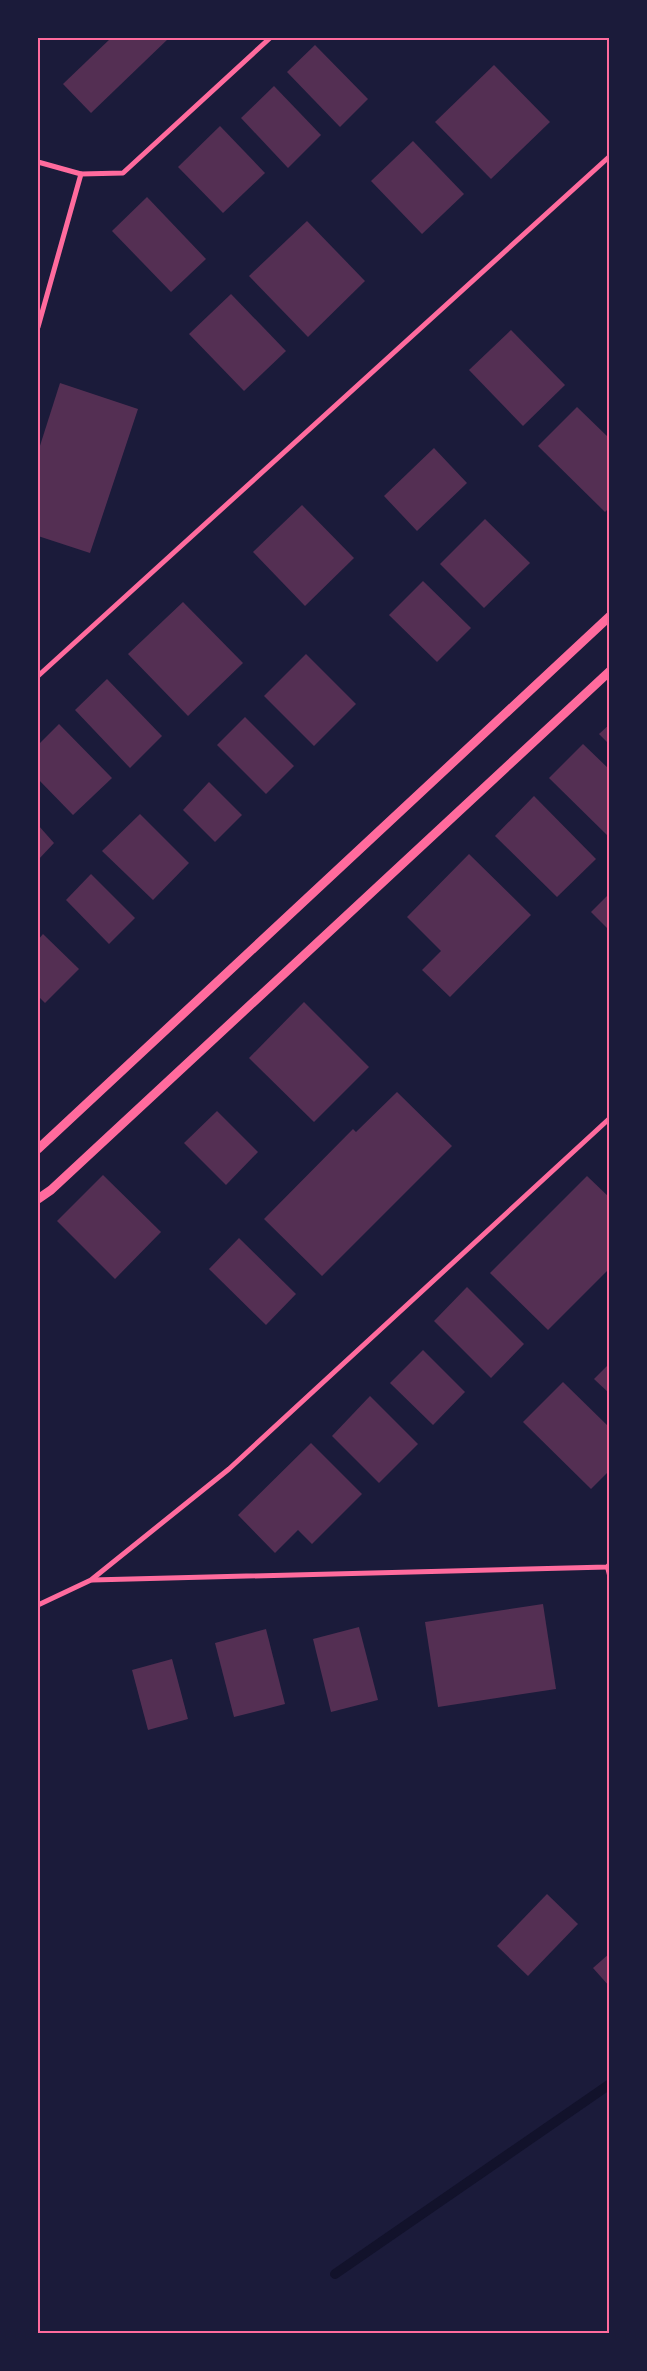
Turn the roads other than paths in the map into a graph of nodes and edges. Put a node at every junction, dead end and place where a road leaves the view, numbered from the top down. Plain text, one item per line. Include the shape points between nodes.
1 (270, 38) edge
2 (610, 156) edge
3 (38, 162) edge
4 (81, 174) junction
5 (38, 327) edge
6 (610, 616) edge
7 (610, 671) edge
8 (38, 676) edge
9 (610, 1118) edge
10 (38, 1149) edge
11 (38, 1199) edge
12 (608, 1565) edge
13 (610, 1579) edge
14 (91, 1580) junction
15 (38, 1605) edge

1 - 4 street via 123,173
2 - 8 street
3 - 4 street
4 - 5 street
6 - 10 street
7 - 11 street
9 - 14 street via 229,1469
12 - 13 lane
12 - 14 street
14 - 15 street

